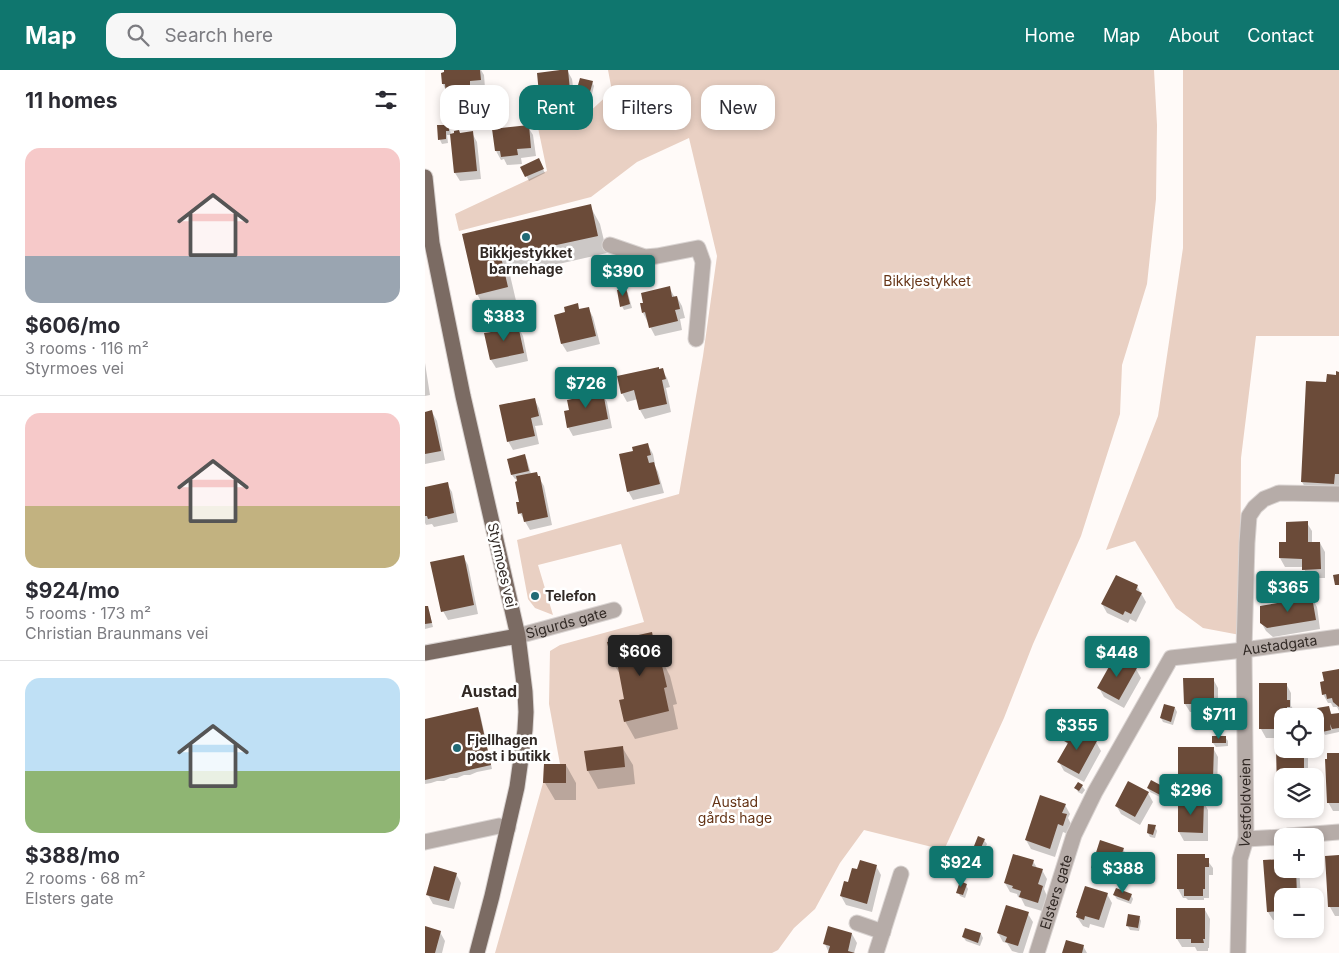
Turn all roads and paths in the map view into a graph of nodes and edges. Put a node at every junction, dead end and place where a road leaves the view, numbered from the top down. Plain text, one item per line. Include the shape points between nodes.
1 (425, 177) edge
2 (428, 244) edge
3 (609, 245) dead end
4 (696, 339) dead end
5 (1339, 494) edge
6 (614, 610) dead end
7 (518, 636) junction
8 (1339, 637) edge
9 (1244, 650) junction
10 (425, 653) edge
11 (508, 828) junction
12 (1339, 832) edge
13 (1324, 833) edge
14 (1274, 837) edge
15 (1246, 839) junction
16 (425, 842) edge
17 (901, 874) dead end
18 (857, 923) dead end
19 (883, 932) junction
20 (477, 953) edge
21 (877, 953) edge
22 (1037, 953) edge
23 (1238, 953) edge

1 - 2 main road, Styrmoes vei
2 - 7 main road, Styrmoes vei
3 - 4 street via 645,256 698,248 703,262
5 - 9 street, Austadgata via 1279,493 1264,499 1249,516
6 - 7 street, Sigurds gate
7 - 10 main road
7 - 11 main road, Styrmoes vei via 526,721
8 - 9 street, Austadgata
9 - 15 street, Vestfoldveien
9 - 22 street, Elsters gate via 1171,658 1074,835
11 - 16 street via 499,826
11 - 20 main road, Styrmoes vei
12 - 13 street
14 - 15 street
15 - 23 street, Vestfoldveien via 1240,858
17 - 19 street
18 - 19 street
19 - 21 street

